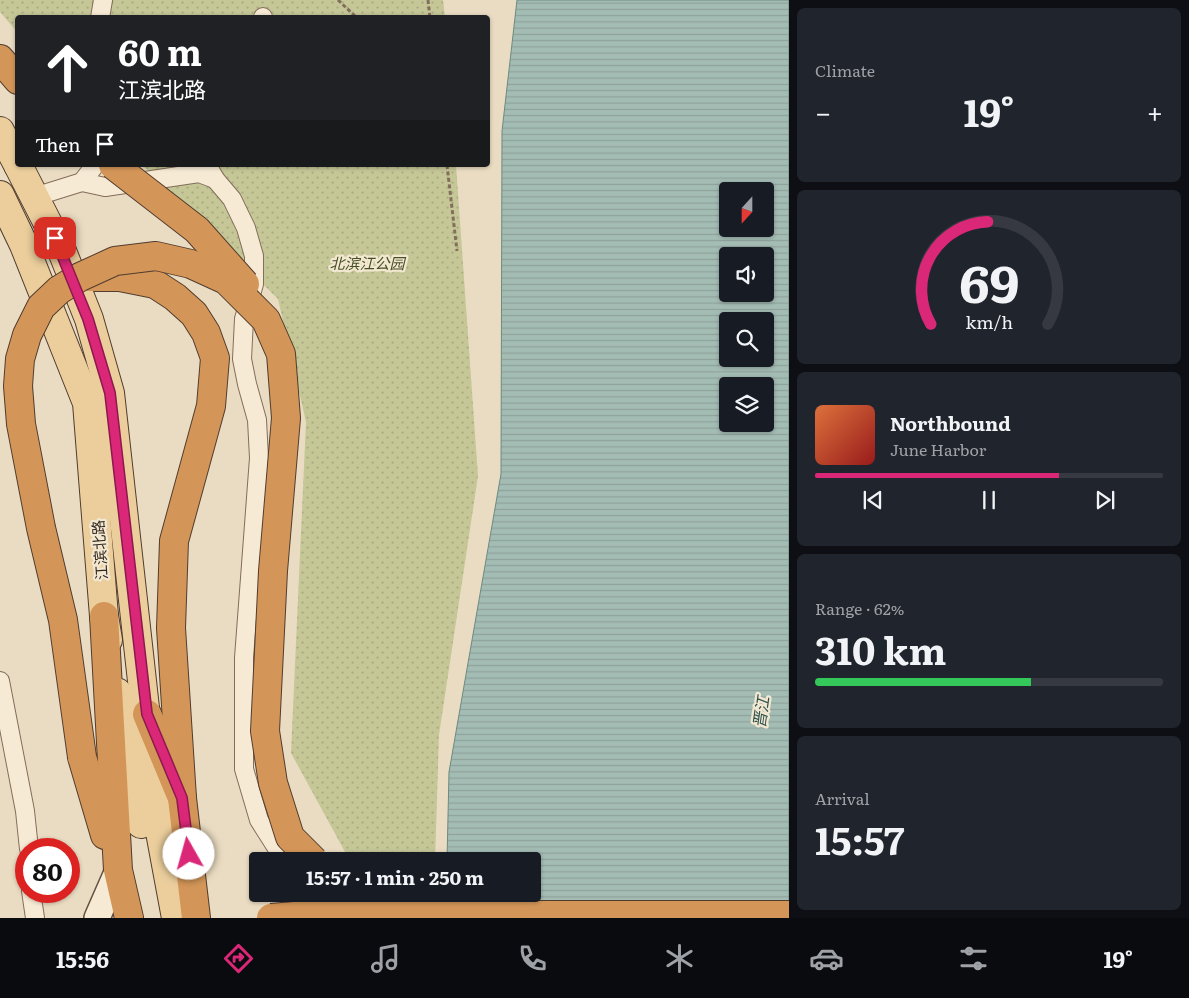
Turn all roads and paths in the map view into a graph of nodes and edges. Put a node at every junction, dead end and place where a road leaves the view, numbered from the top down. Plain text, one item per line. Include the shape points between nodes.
1 (103, 0) edge
2 (338, 0) edge
3 (428, 0) edge
4 (100, 15) edge
5 (354, 15) edge
6 (430, 15) edge
7 (0, 59) edge
8 (15, 76) edge
9 (0, 131) edge
10 (15, 159) edge
11 (19, 167) edge
12 (93, 167) edge
13 (116, 167) edge
14 (447, 167) edge
15 (211, 172) edge
16 (82, 182) junction
17 (0, 195) edge
18 (34, 197) junction
19 (457, 251) dead end
20 (80, 277) junction
21 (266, 320) junction
22 (104, 616) junction
23 (0, 681) edge
24 (147, 714) junction
25 (182, 798) junction
26 (28, 838) edge
27 (279, 852) edge
28 (305, 852) edge
29 (189, 854) junction
30 (118, 870) junction
31 (290, 902) edge
32 (398, 902) edge
33 (32, 903) edge
34 (511, 915) junction
35 (789, 915) edge
36 (35, 918) edge
37 (97, 918) edge
38 (129, 918) edge
39 (158, 918) edge
40 (176, 918) edge
41 (196, 918) edge
42 (208, 918) edge
43 (271, 918) edge
44 (289, 918) edge

1 - 4 street
2 - 5 path
3 - 6 path
7 - 8 highway
9 - 10 main road, 江滨北路
11 - 18 main road, 江滨北路
12 - 16 street
13 - 21 highway, bridge via 197,230 243,281
14 - 19 path
15 - 16 street via 105,187
15 - 27 street via 232,199 246,228 254,256 254,284 244,319 242,359 257,420 259,458 244,658 244,769 259,820
16 - 18 street
17 - 22 main road, 江滨北路 via 24,245 87,403
18 - 24 main road, 江滨北路 via 79,293 110,393
20 - 21 highway, bridge via 115,261 156,256 191,264 226,280
20 - 25 highway via 120,277 155,284 194,314 206,333 215,358 211,406 174,541 171,628
20 - 30 highway, bridge via 41,307 20,359 18,386 23,434 41,528 63,620 82,757 108,847
21 - 28 highway, bridge via 281,354 286,418 273,570 265,731 273,783 290,837
22 - 30 highway
22 - 39 main road, 江滨北路
23 - 26 street
24 - 25 highway
24 - 40 main road, 江滨北路 via 157,816
25 - 29 highway
29 - 41 highway
29 - 42 highway
30 - 37 main road
30 - 38 highway
31 - 44 street
32 - 34 highway, bridge
33 - 36 street
34 - 35 highway
34 - 43 highway, bridge

